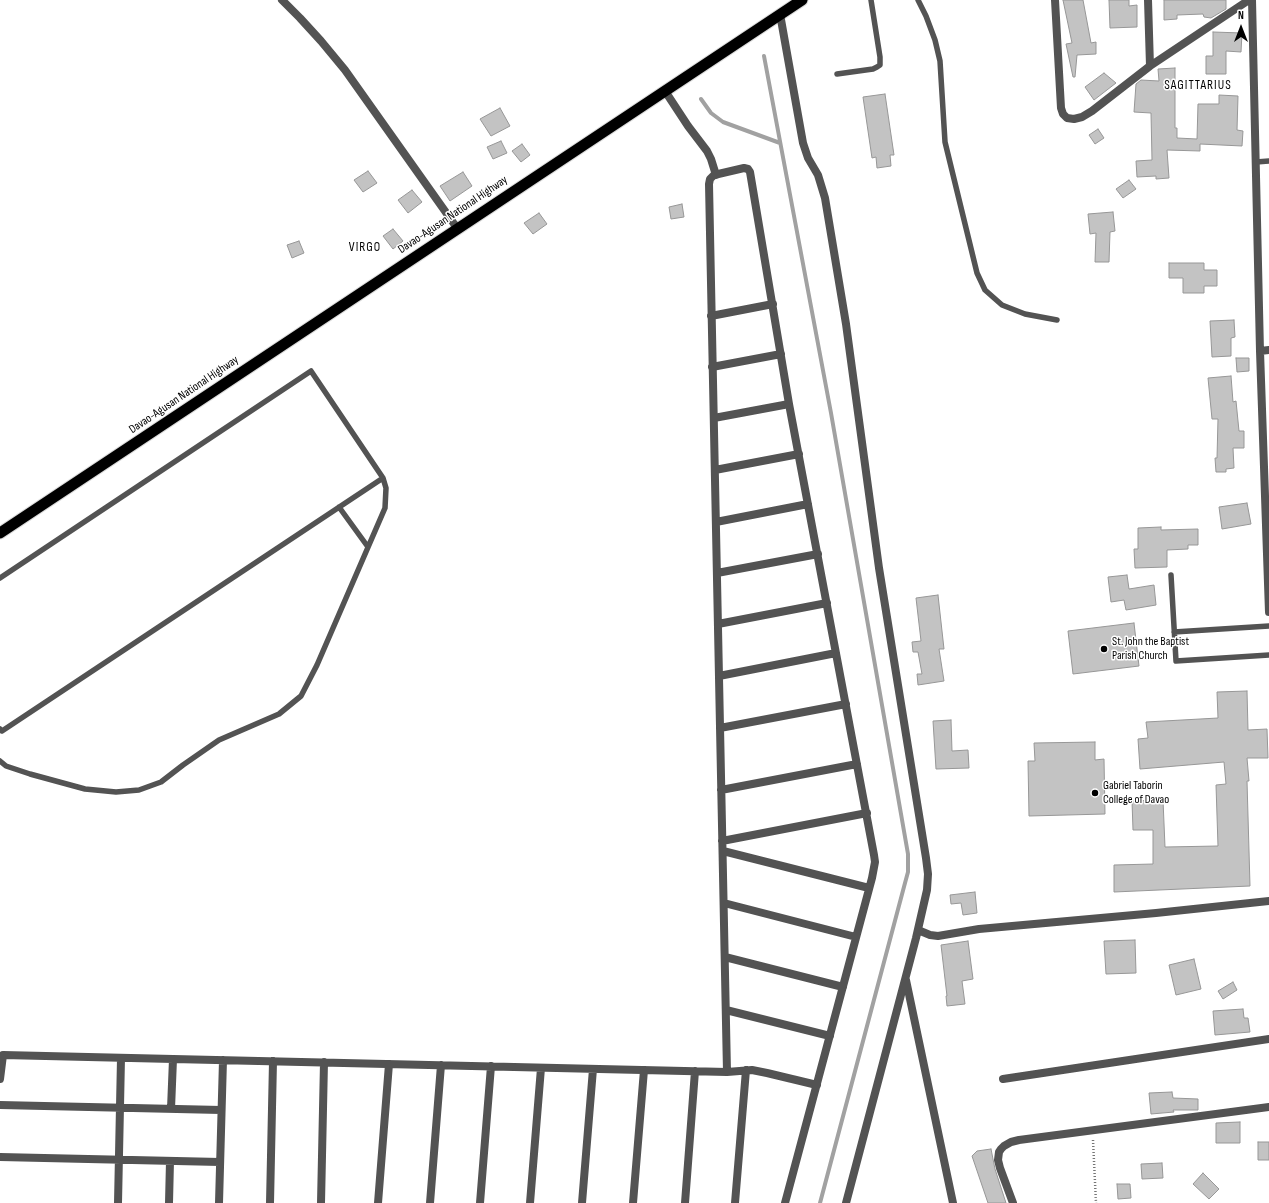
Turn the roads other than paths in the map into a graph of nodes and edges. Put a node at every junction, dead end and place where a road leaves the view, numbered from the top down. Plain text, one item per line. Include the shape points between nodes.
1 (282, 0) edge
2 (802, 0) edge
3 (871, 0) edge
4 (918, 0) edge
5 (1055, 0) edge
6 (1148, 0) edge
7 (1251, 0) edge
8 (780, 14) junction
9 (1150, 66) junction
10 (837, 74) dead end
11 (665, 91) junction
12 (1269, 161) edge
13 (1256, 162) junction
14 (716, 175) junction
15 (457, 228) junction
16 (773, 304) junction
17 (711, 316) junction
18 (1057, 320) dead end
19 (1269, 350) edge
20 (1260, 351) junction
21 (781, 354) junction
22 (712, 367) junction
23 (789, 404) junction
24 (714, 418) junction
25 (799, 454) junction
26 (715, 470) junction
27 (382, 478) junction
28 (808, 504) junction
29 (339, 507) junction
30 (716, 522) junction
31 (0, 533) edge
32 (368, 547) junction
33 (818, 554) junction
34 (717, 573) junction
35 (1171, 575) dead end
36 (0, 578) edge
37 (827, 603) junction
38 (1269, 612) edge
39 (718, 624) junction
40 (1269, 626) edge
41 (1174, 632) junction
42 (836, 653) junction
43 (1269, 655) edge
44 (719, 676) junction
45 (846, 704) junction
46 (720, 728) junction
47 (0, 729) edge
48 (0, 761) edge
49 (858, 764) junction
50 (721, 790) junction
51 (867, 813) junction
52 (722, 841) junction
53 (723, 851) junction
54 (869, 888) junction
55 (1269, 901) edge
56 (724, 904) junction
57 (918, 930) junction
58 (856, 937) junction
59 (725, 957) junction
60 (906, 977) junction
61 (843, 987) junction
62 (726, 1010) junction
63 (830, 1036) junction
64 (1269, 1039) edge
65 (121, 1058) junction
66 (173, 1059) junction
67 (223, 1060) junction
68 (273, 1061) junction
69 (324, 1062) junction
70 (389, 1064) junction
71 (441, 1065) junction
72 (491, 1066) junction
73 (541, 1068) junction
74 (593, 1069) junction
75 (644, 1070) junction
76 (746, 1070) junction
77 (696, 1071) junction
78 (727, 1072) junction
79 (0, 1079) edge
80 (1003, 1079) dead end
81 (817, 1085) junction
82 (0, 1105) edge
83 (1269, 1107) edge
84 (120, 1108) junction
85 (171, 1109) junction
86 (221, 1110) junction
87 (0, 1157) edge
88 (118, 1160) junction
89 (170, 1161) junction
90 (220, 1162) junction
91 (118, 1203) edge
92 (169, 1203) edge
93 (219, 1203) edge
94 (270, 1203) edge
95 (321, 1203) edge
96 (378, 1203) edge
97 (430, 1203) edge
98 (480, 1203) edge
99 (530, 1203) edge
100 (582, 1203) edge
101 (633, 1203) edge
102 (685, 1203) edge
103 (735, 1203) edge
104 (785, 1203) edge
105 (846, 1203) edge
106 (954, 1203) edge
107 (1013, 1203) edge

1 - 15 street via 345,70
2 - 8 highway, Davao-Agusan National Highway
3 - 10 lane via 880,65 872,69
4 - 18 lane via 935,40 940,61 946,142 977,273 985,290 1002,305 1025,314
5 - 9 street via 1061,108 1067,118 1082,117 1092,111
6 - 9 street
7 - 9 street
7 - 13 street
8 - 11 highway, Davao-Agusan National Highway
8 - 57 street via 803,143 826,198 846,324 879,568 928,874
11 - 14 street via 713,162
11 - 15 highway, Davao-Agusan National Highway
12 - 13 lane
13 - 20 street
14 - 16 street via 744,168 750,172
14 - 17 street via 710,178 709,184
15 - 31 highway, Davao-Agusan National Highway
16 - 17 street
16 - 21 street
17 - 22 street
19 - 20 street
20 - 38 street
21 - 22 street
21 - 23 street
22 - 24 street
23 - 24 street
23 - 25 street
24 - 26 street
25 - 26 street
25 - 28 street
26 - 30 street
27 - 29 lane
27 - 32 lane via 386,488 386,508
27 - 36 lane via 311,371
28 - 30 street
28 - 33 street
29 - 32 lane
29 - 47 lane via 2,732
30 - 34 street
32 - 48 lane via 301,696 279,714 219,740 161,782 139,790 116,792 85,789 30,774 6,766
33 - 34 street
33 - 37 street
34 - 39 street
35 - 41 lane
37 - 39 street
37 - 42 street
39 - 44 street
40 - 41 lane
41 - 43 lane via 1176,661
42 - 44 street
42 - 45 street
44 - 46 street
45 - 46 street
45 - 49 street
46 - 50 street
49 - 50 street
49 - 51 street
50 - 52 street
51 - 52 street
51 - 54 street via 875,862
52 - 53 street
53 - 54 street
53 - 56 street
54 - 58 street
55 - 57 street via 979,929 938,936
56 - 58 street
56 - 59 street
57 - 60 street
58 - 61 street
59 - 61 street
59 - 62 street
60 - 105 street
60 - 106 street
61 - 63 street
62 - 63 street
62 - 78 street
63 - 81 street
64 - 80 street
65 - 66 street
65 - 79 street via 3,1055
65 - 84 street
66 - 67 street
66 - 85 street
67 - 68 street
67 - 86 street
68 - 69 street
68 - 94 street
69 - 70 street
69 - 95 street
70 - 71 street
70 - 96 street
71 - 72 street
71 - 97 street
72 - 73 street
72 - 98 street
73 - 74 street
73 - 99 street
74 - 75 street
74 - 100 street
75 - 77 street
75 - 101 street
76 - 78 street
76 - 81 street
76 - 103 street
77 - 78 street
77 - 102 street
81 - 104 street
82 - 84 street
83 - 107 street via 1019,1140 1004,1146 999,1152 998,1160
84 - 85 street
84 - 88 street
85 - 86 street
86 - 90 street
87 - 88 street
88 - 89 street
88 - 91 street
89 - 90 street
89 - 92 street
90 - 93 street

